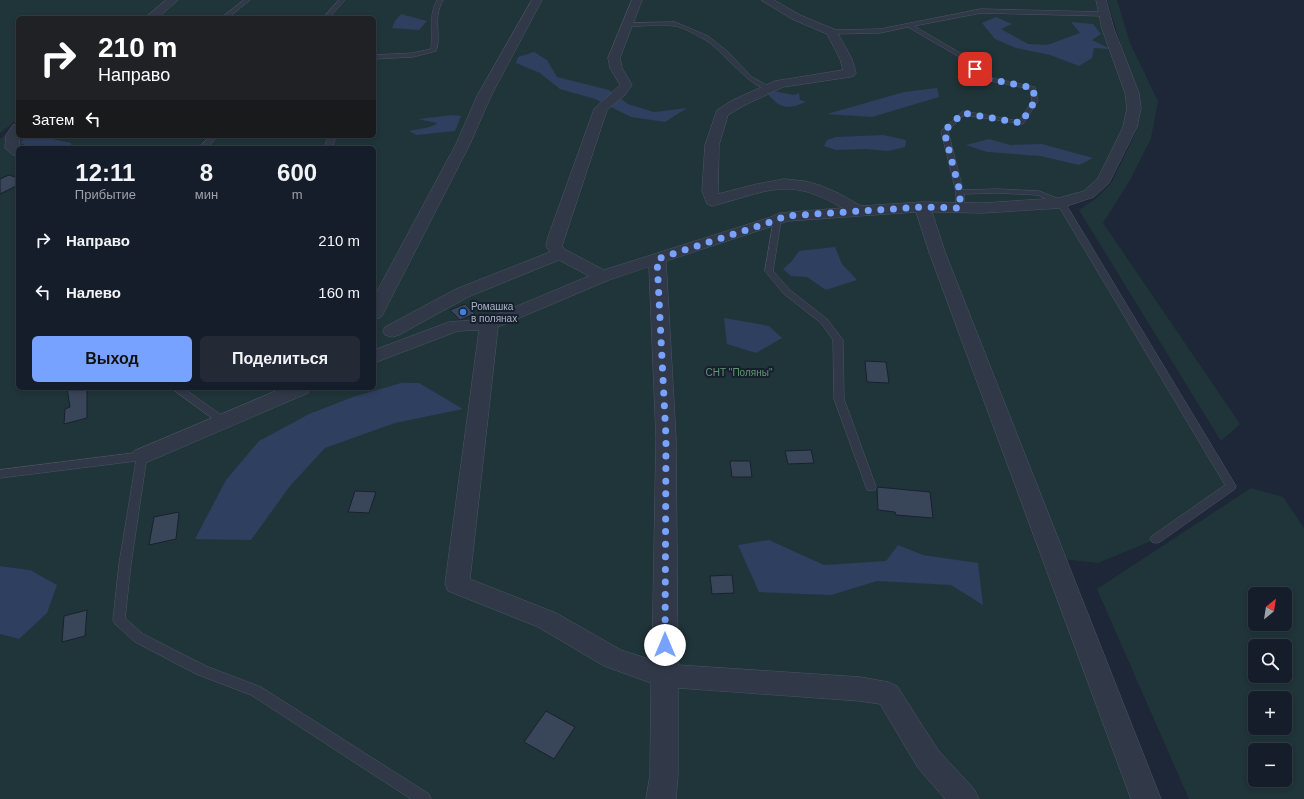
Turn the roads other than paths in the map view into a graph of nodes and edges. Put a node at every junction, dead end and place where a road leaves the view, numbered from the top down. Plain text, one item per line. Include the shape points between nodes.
1 (173, 0) edge
2 (248, 0) edge
3 (342, 0) edge
4 (440, 0) edge
5 (537, 0) edge
6 (637, 0) edge
7 (766, 0) edge
8 (1101, 0) edge
9 (1103, 14) junction
10 (153, 16) edge
11 (227, 16) edge
12 (328, 16) edge
13 (627, 25) junction
14 (908, 25) junction
15 (832, 32) junction
16 (376, 57) edge
17 (768, 88) junction
18 (16, 131) edge
19 (212, 138) edge
20 (205, 146) edge
21 (16, 151) edge
22 (960, 200) junction
23 (1062, 203) junction
24 (922, 207) junction
25 (858, 211) junction
26 (777, 220) junction
27 (560, 254) junction
28 (657, 259) junction
29 (603, 276) junction
30 (376, 310) edge
31 (489, 324) junction
32 (376, 325) edge
33 (396, 338) junction
34 (376, 355) edge
35 (179, 390) edge
36 (296, 390) edge
37 (223, 421) junction
38 (142, 456) junction
39 (0, 474) edge
40 (871, 487) dead end
41 (1156, 539) dead end
42 (665, 676) junction
43 (424, 799) edge
44 (661, 799) edge
45 (964, 799) edge
46 (1146, 799) edge

1 - 10 street
2 - 11 lane
3 - 12 lane
4 - 16 lane via 432,20 434,50 413,55
5 - 30 street via 484,96 463,144
6 - 13 street
7 - 15 street via 796,17
8 - 9 street
9 - 14 lane via 981,11
9 - 23 street via 1132,93 1134,108 1130,127 1104,180 1090,194
13 - 17 lane via 675,24 706,37 750,78
13 - 27 street via 614,58 616,68 626,85 624,90 601,109 556,237 554,246
14 - 15 lane via 880,31
14 - 22 lane via 970,61 979,77 1033,88 1035,101 1021,123 963,113 944,131
15 - 17 street via 850,73
17 - 25 street via 722,113 712,146 712,202 769,186 804,185
18 - 21 street via 12,148
19 - 20 lane
22 - 23 street via 983,208
22 - 24 street
23 - 41 lane via 1231,486
24 - 25 street
24 - 46 street via 1050,551
25 - 26 street via 785,216
26 - 28 street
26 - 40 lane via 769,271 787,292 824,321 838,340 839,399
27 - 29 street
27 - 33 street via 462,294
28 - 29 street
28 - 42 street via 666,438
29 - 31 street
31 - 33 street via 455,326
31 - 42 street via 457,584 547,620 613,658
32 - 33 street
33 - 34 street
35 - 37 lane
36 - 37 street
37 - 38 street
38 - 39 lane
38 - 43 lane via 119,620 139,638 201,670 256,691
42 - 44 street via 664,775
42 - 45 street via 860,689 888,694 928,759

